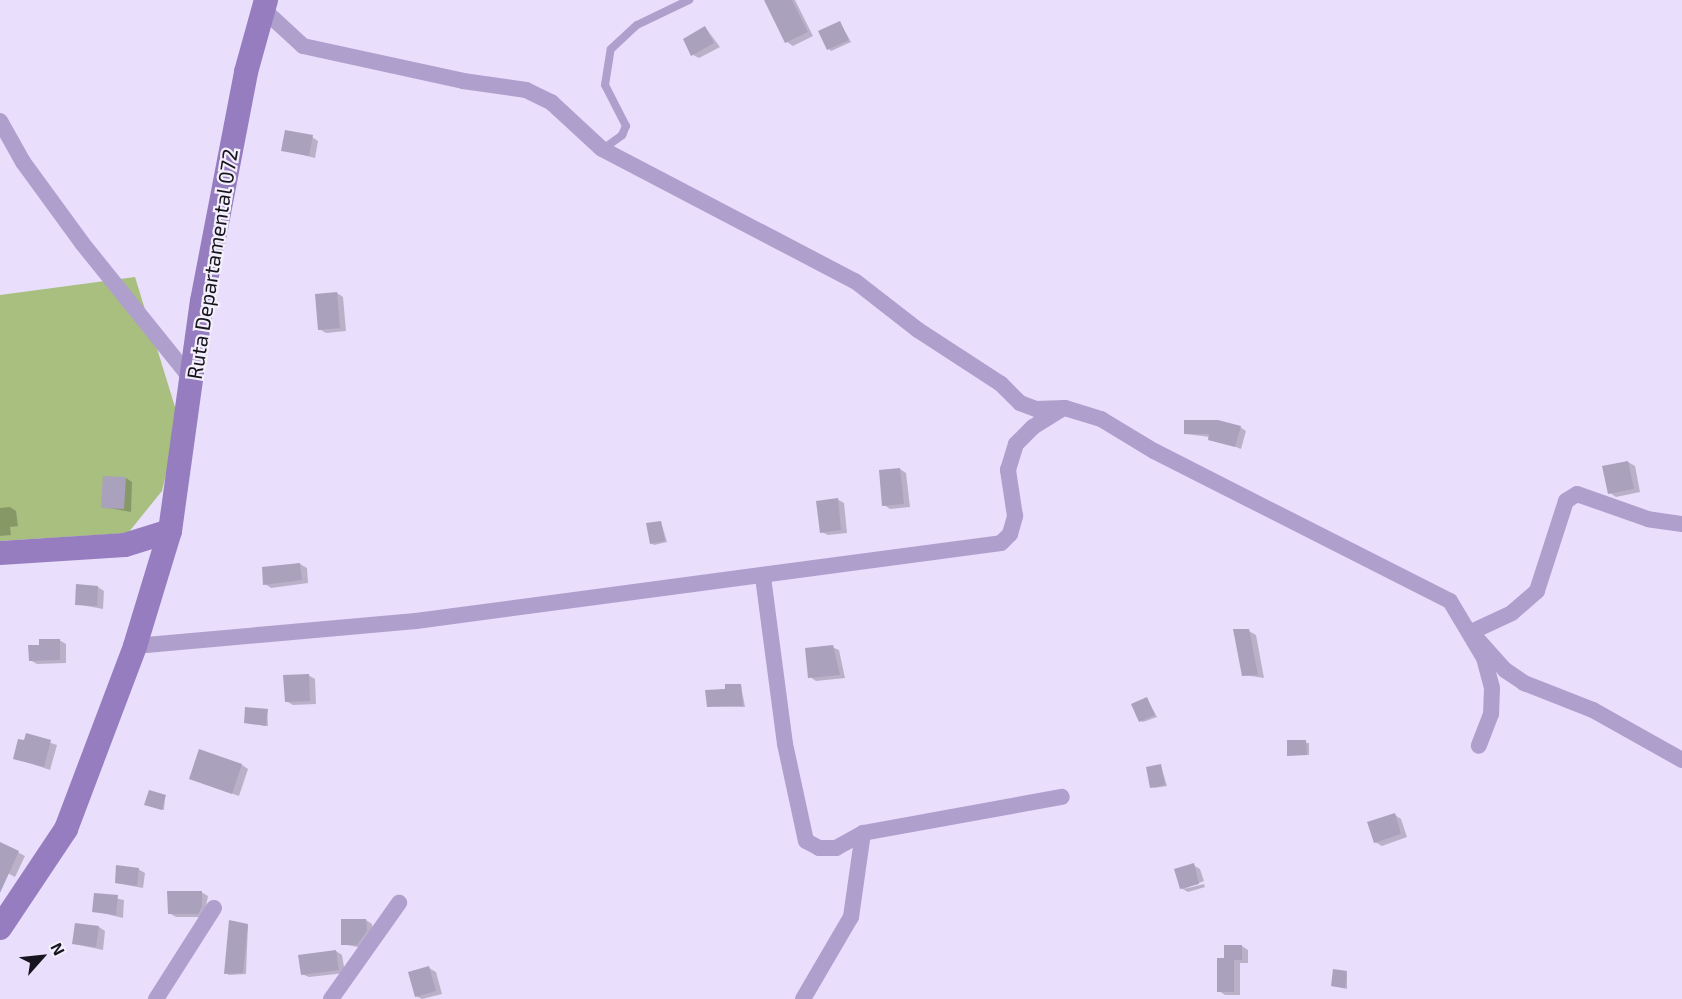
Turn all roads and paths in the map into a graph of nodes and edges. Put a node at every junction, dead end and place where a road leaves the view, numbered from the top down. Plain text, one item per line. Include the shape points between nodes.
1 (689, 0) edge
2 (265, 5) edge
3 (0, 121) edge
4 (602, 149) junction
5 (193, 381) junction
6 (1065, 408) junction
7 (1682, 524) edge
8 (170, 531) junction
9 (0, 553) edge
10 (763, 577) junction
11 (1470, 632) junction
12 (135, 646) junction
13 (1479, 746) dead end
14 (1682, 760) edge
15 (1062, 797) dead end
16 (863, 834) junction
17 (399, 903) dead end
18 (214, 908) dead end
19 (0, 928) edge
20 (156, 999) edge
21 (331, 999) edge
22 (803, 999) edge

1 - 4 lane via 637,25 611,49 604,85 626,126 622,135
2 - 4 street via 303,46 463,81 526,90 551,102
2 - 5 main road, Ruta Departamental 072 via 243,84 202,301
3 - 5 street via 23,162 75,234
4 - 6 street via 855,281 918,330 1001,384 1020,403 1036,409
5 - 8 main road, Ruta Departamental 072
6 - 10 street via 1033,427 1016,444 1008,470 1015,516 1010,534 1000,543
6 - 11 street via 1101,419 1154,451 1450,601
7 - 11 street via 1648,519 1577,494 1566,501 1537,591 1512,613
8 - 9 main road via 125,545
8 - 12 main road, Ruta Departamental 072
10 - 12 street via 416,621
10 - 16 street via 785,744 806,841 819,848 836,848
11 - 13 street via 1484,658 1492,688 1491,714
11 - 14 street via 1505,670 1524,683 1593,710
12 - 19 main road, Ruta Departamental 072 via 66,830
15 - 16 street
16 - 22 street via 851,917
17 - 21 street
18 - 20 street

